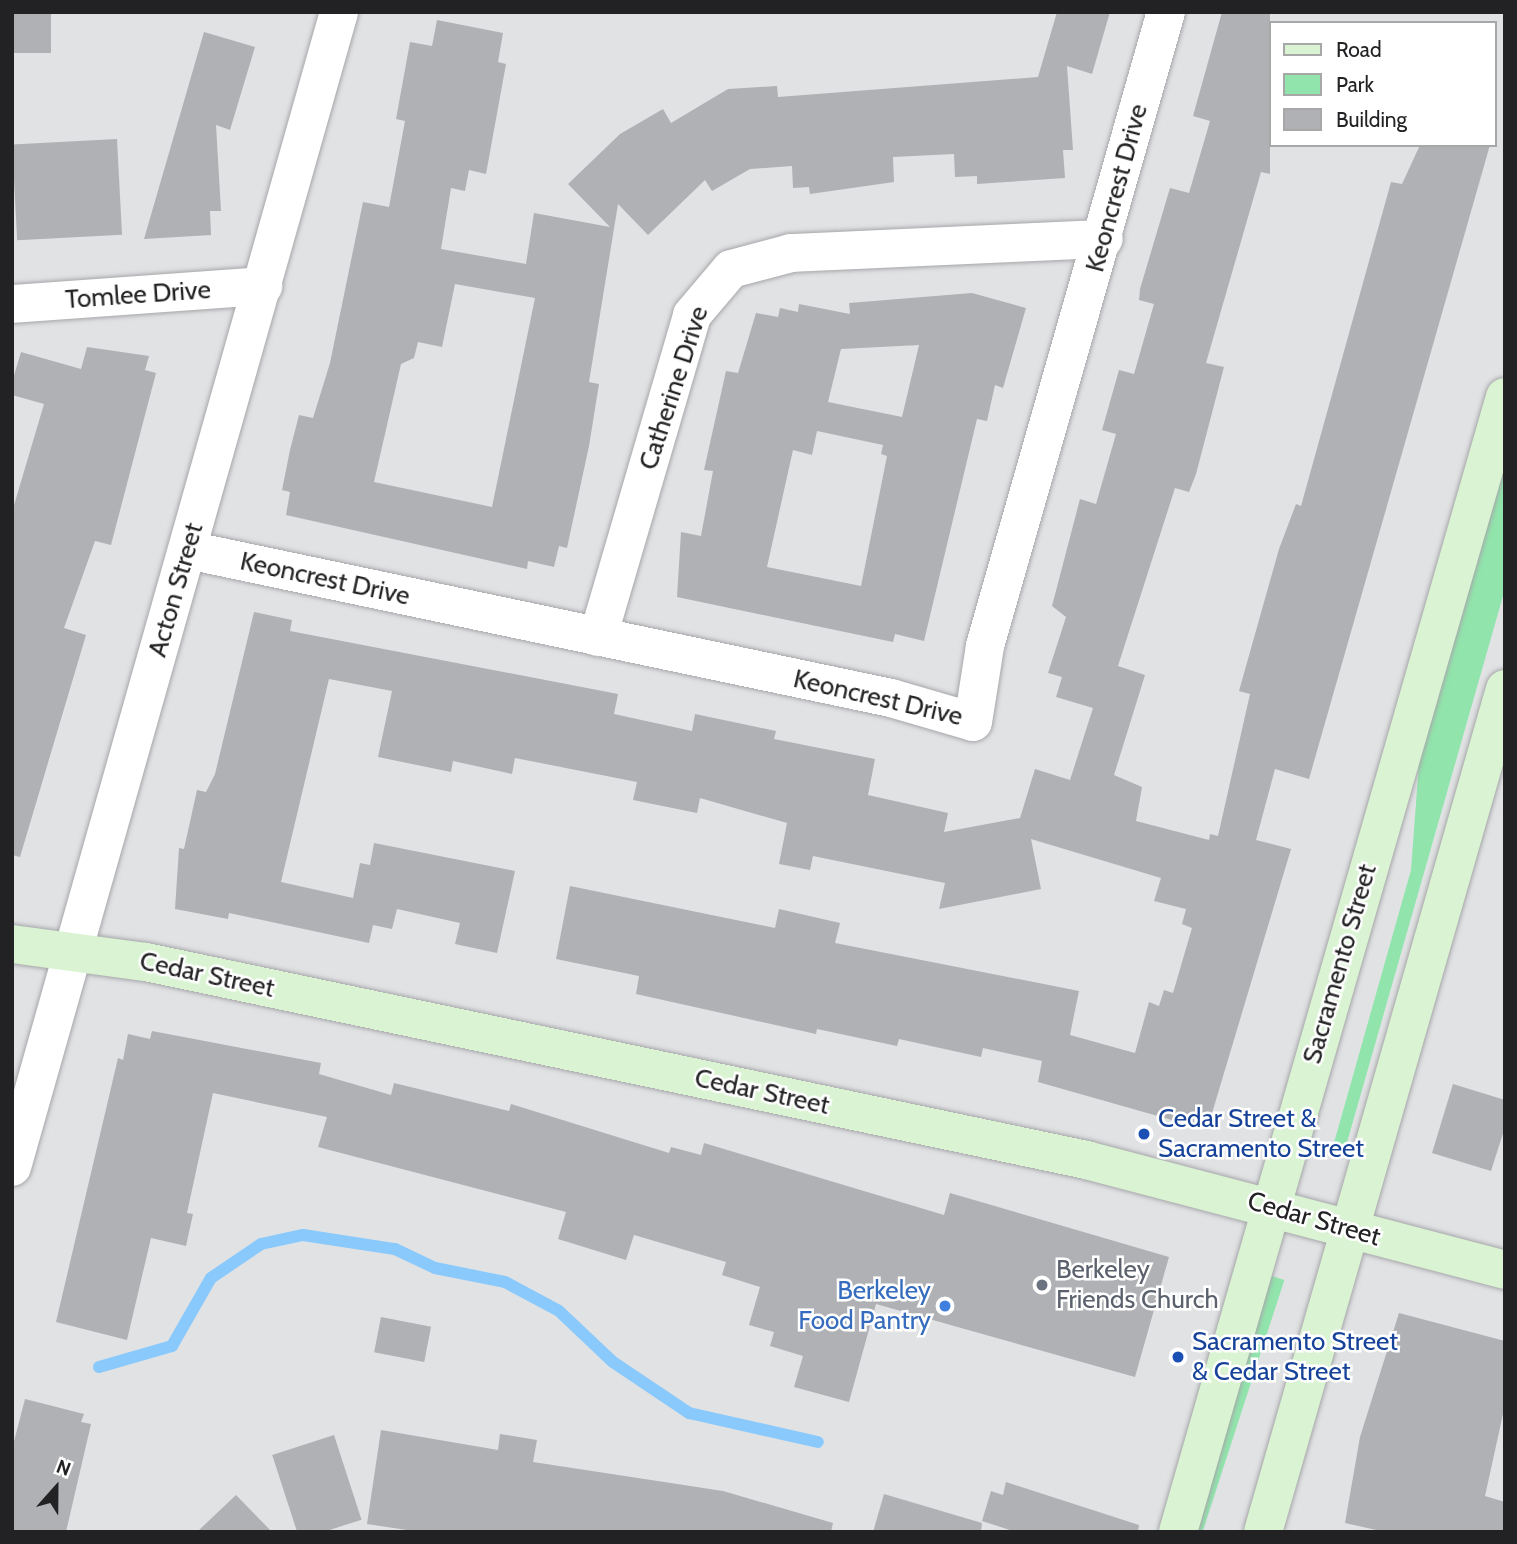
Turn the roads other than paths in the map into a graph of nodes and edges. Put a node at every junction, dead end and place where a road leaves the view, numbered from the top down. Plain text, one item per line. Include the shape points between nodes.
1 (339, 12) edge
2 (1166, 12) edge
3 (1104, 239) junction
4 (263, 286) junction
5 (12, 304) edge
6 (1505, 397) edge
7 (188, 550) junction
8 (598, 636) junction
9 (1505, 689) edge
10 (12, 944) edge
11 (73, 951) junction
12 (12, 1167) edge
13 (1270, 1206) junction
14 (1349, 1230) junction
15 (1505, 1270) edge
16 (1178, 1532) edge
17 (1263, 1532) edge

1 - 4 street, Acton Street
2 - 3 street, Keoncrest Drive
3 - 8 street, Catherine Drive via 791,253 731,269 692,315
3 - 8 street, Keoncrest Drive via 985,646 973,722 891,698
4 - 5 street, Tomlee Drive
4 - 7 street, Acton Street
6 - 13 street, Sacramento Street
7 - 8 street, Keoncrest Drive
7 - 11 street, Acton Street
9 - 14 street
10 - 11 street, Cedar Street
11 - 12 street, Acton Street
11 - 13 street, Cedar Street via 1073,1157
13 - 14 street, Cedar Street
13 - 16 street, Sacramento Street
14 - 15 street, Cedar Street
14 - 17 street

